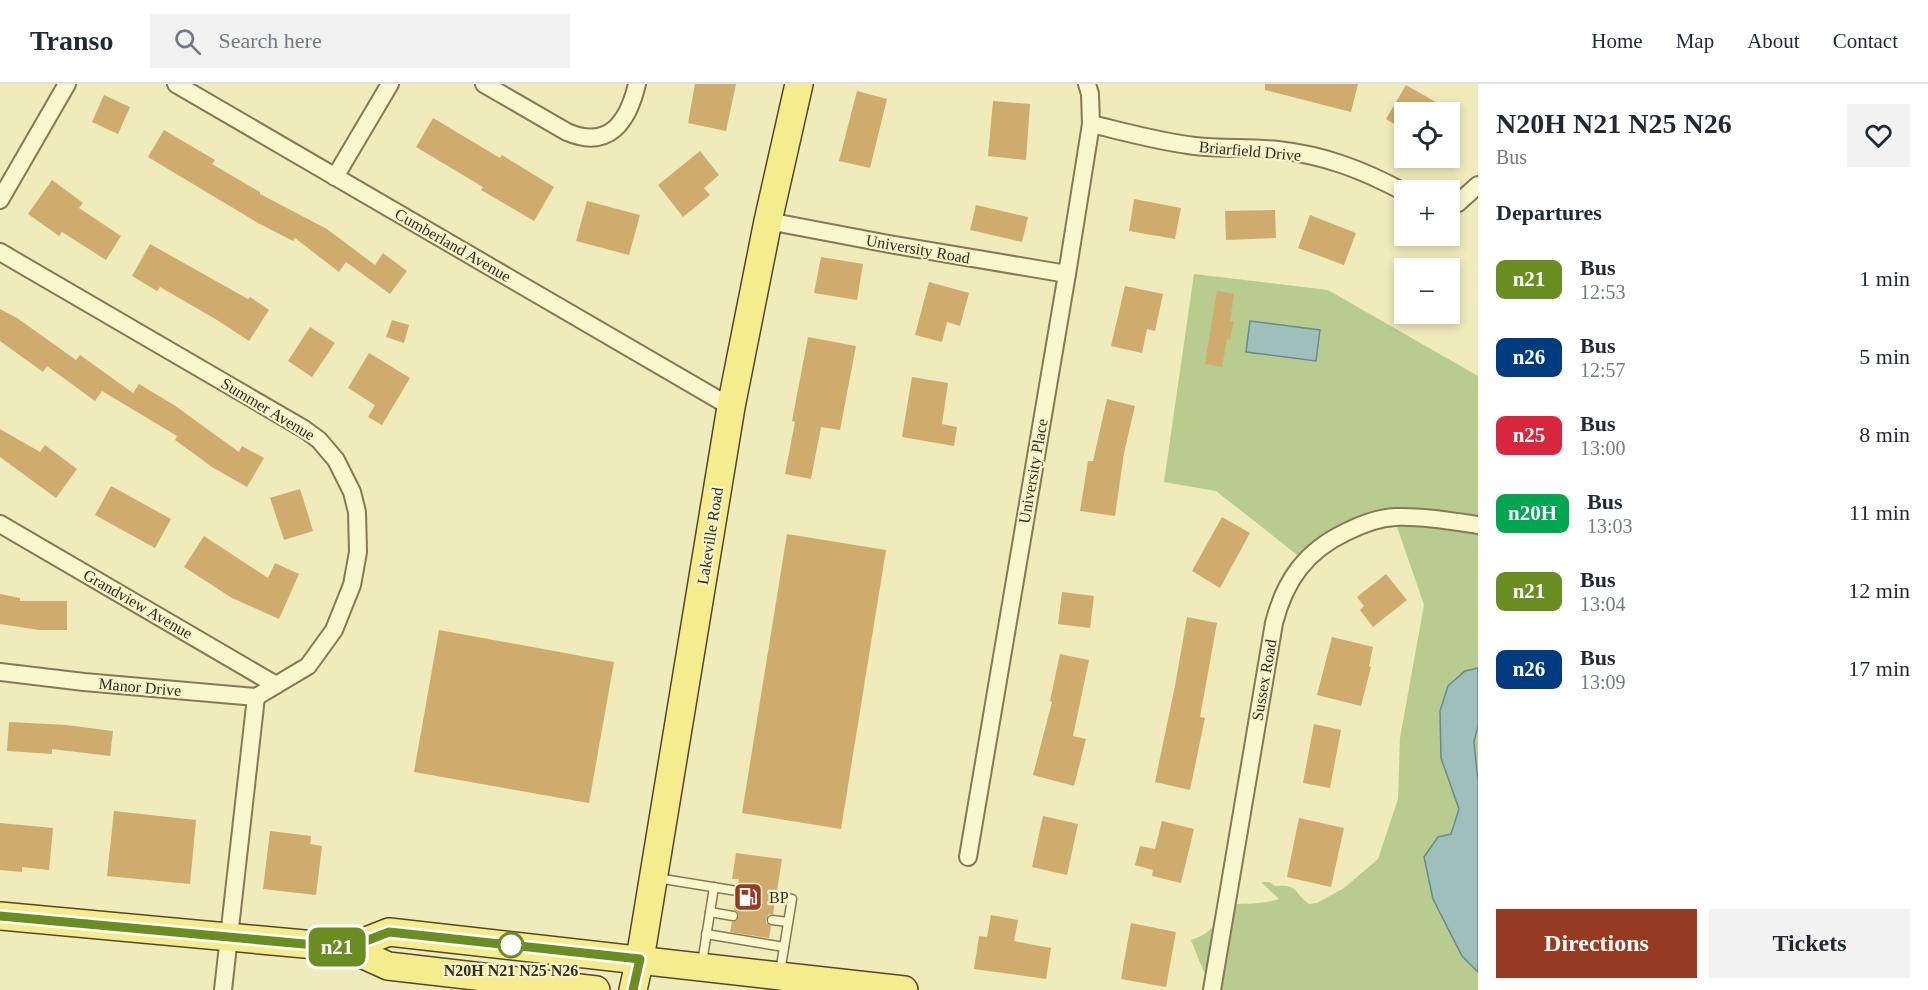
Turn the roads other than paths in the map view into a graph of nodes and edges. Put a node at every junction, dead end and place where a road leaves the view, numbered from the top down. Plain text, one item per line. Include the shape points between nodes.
1 (67, 84) edge
2 (176, 84) edge
3 (390, 84) edge
4 (484, 84) edge
5 (637, 84) edge
6 (799, 84) edge
7 (1087, 84) edge
8 (1091, 124) junction
9 (336, 177) junction
10 (1478, 185) edge
11 (1394, 187) edge
12 (0, 200) edge
13 (1460, 201) edge
14 (768, 221) junction
15 (0, 252) edge
16 (1067, 274) junction
17 (731, 407) junction
18 (0, 524) edge
19 (1478, 525) edge
20 (0, 672) edge
21 (276, 685) junction
22 (256, 697) junction
23 (968, 857) dead end
24 (653, 877) junction
25 (714, 887) junction
26 (737, 891) dead end
27 (776, 896) dead end
28 (710, 912) junction
29 (0, 916) edge
30 (733, 916) dead end
31 (772, 920) dead end
32 (788, 922) junction
33 (706, 934) junction
34 (228, 938) junction
35 (784, 947) junction
36 (348, 948) junction
37 (640, 959) junction
38 (701, 966) junction
39 (780, 976) junction
40 (527, 986) edge
41 (223, 990) edge
42 (596, 990) edge
43 (633, 990) edge
44 (904, 990) edge
45 (1212, 990) edge

1 - 12 street
2 - 9 street, Cumberland Avenue
3 - 9 street
4 - 5 street via 577,136 595,138 618,126 627,114
6 - 14 main road, Lakeville Road
7 - 8 street, University Place
8 - 11 street, Briarfield Drive via 1194,146 1278,150 1331,160
8 - 16 street, University Place
9 - 17 street, Cumberland Avenue
10 - 13 street
14 - 16 street, University Road
14 - 17 main road, Lakeville Road
15 - 21 street, Summer Avenue via 304,429 336,460 357,512 358,552 352,585 334,630 308,666
16 - 23 street, University Place
17 - 24 main road, Lakeville Road
18 - 21 street, Grandview Avenue
19 - 45 street, Sussex Road via 1394,518 1366,522 1317,549 1293,576 1274,623
20 - 22 street, Manor Drive
21 - 22 street
22 - 34 street
24 - 25 lane
24 - 37 main road, Lakeville Road
25 - 26 lane
25 - 28 lane
27 - 32 lane via 792,899
28 - 30 lane
28 - 33 lane
29 - 34 main road
31 - 32 lane
32 - 35 lane
33 - 35 lane
33 - 38 lane
34 - 36 main road
34 - 41 street
35 - 39 lane
36 - 37 main road via 389,932
36 - 40 main road via 388,966
37 - 38 main road
37 - 43 main road, Lakeville Road
38 - 39 main road
39 - 44 main road
40 - 42 main road

